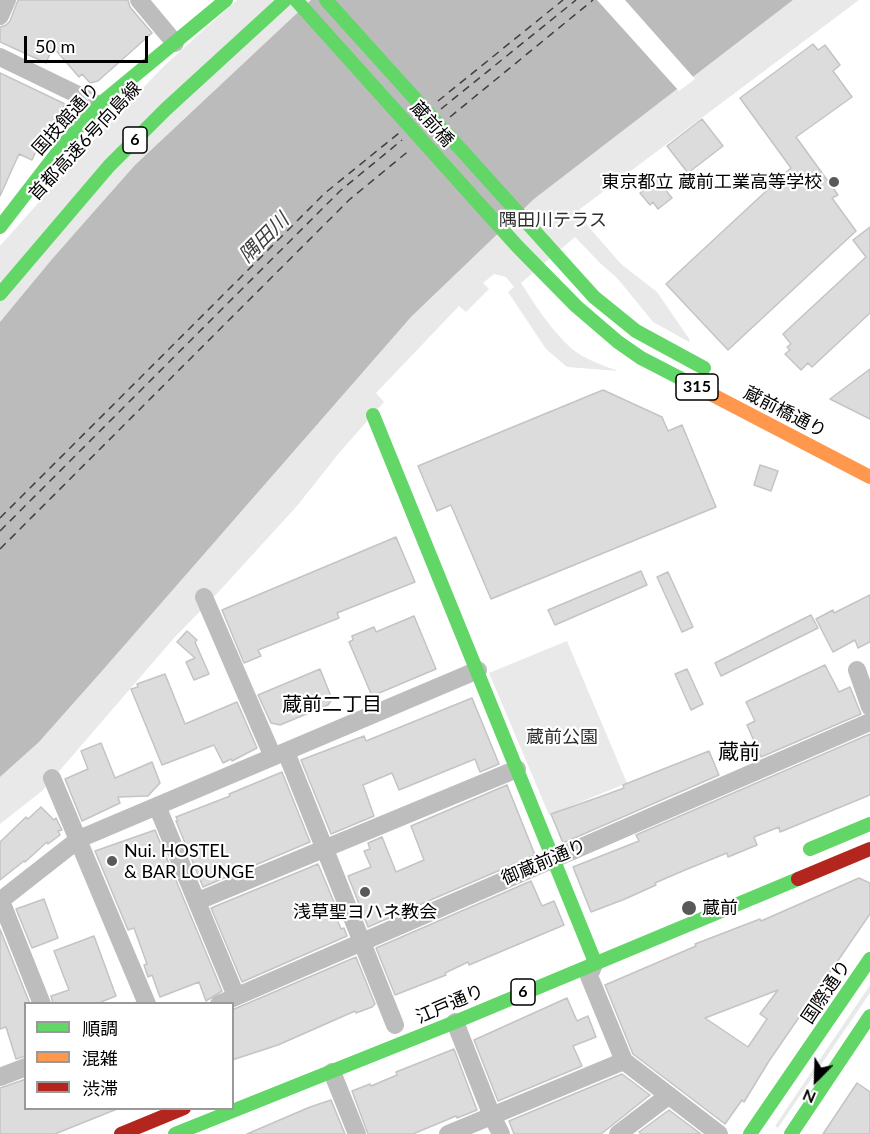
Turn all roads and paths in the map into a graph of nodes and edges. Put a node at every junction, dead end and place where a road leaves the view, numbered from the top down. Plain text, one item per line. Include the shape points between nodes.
1 (7, 0) edge
2 (140, 0) edge
3 (226, 0) edge
4 (285, 0) edge
5 (296, 0) edge
6 (326, 0) edge
7 (0, 16) edge
8 (175, 42) junction
9 (0, 57) edge
10 (99, 105) junction
11 (0, 227) edge
12 (542, 272) joint
13 (0, 294) edge
14 (716, 375) dead end
15 (374, 416) dead end
16 (870, 477) edge
17 (204, 597) dead end
18 (478, 670) junction
19 (857, 670) dead end
20 (870, 707) edge
21 (870, 722) edge
22 (280, 754) junction
23 (518, 769) junction
24 (52, 778) dead end
25 (157, 806) junction
26 (870, 824) edge
27 (79, 839) junction
28 (324, 850) junction
29 (870, 851) edge
30 (792, 856) dead end
31 (553, 858) junction
32 (0, 901) edge
33 (198, 901) junction
34 (362, 941) junction
35 (870, 959) edge
36 (595, 962) junction
37 (236, 996) junction
38 (41, 1002) edge
39 (146, 1002) edge
40 (223, 1002) edge
41 (870, 1016) edge
42 (454, 1022) junction
43 (395, 1024) dead end
44 (624, 1061) junction
45 (24, 1068) edge
46 (332, 1072) junction
47 (0, 1077) edge
48 (668, 1096) junction
49 (179, 1110) edge
50 (492, 1116) junction
51 (121, 1134) edge
52 (175, 1134) edge
53 (357, 1134) edge
54 (448, 1134) edge
55 (501, 1134) edge
56 (618, 1134) edge
57 (719, 1134) edge
58 (750, 1134) edge
59 (791, 1134) edge

1 - 7 street
2 - 8 street
3 - 8 main road, 国技館通り
4 - 13 main road, 首都高速6号向島線 / 6 via 110,166
5 - 12 main road, 蔵前橋 / 315
6 - 14 main road, 蔵前橋 / 315 via 594,297 636,332
8 - 10 main road, 国技館通り
9 - 10 street
10 - 11 main road, 国技館通り
12 - 16 main road, 蔵前橋通り / 315 via 590,321 641,358
15 - 18 main road
17 - 22 street
18 - 22 street
18 - 23 main road
19 - 20 street
21 - 31 street, 御蔵前通り
22 - 25 street
22 - 28 street
23 - 28 street
23 - 31 main road
24 - 27 street
25 - 27 street
25 - 33 street
26 - 30 main road
27 - 32 street
27 - 39 street
28 - 33 street
28 - 34 street
29 - 36 main road, 江戸通り / 6
31 - 34 street, 御蔵前通り
31 - 36 main road
32 - 38 street
33 - 37 street
34 - 37 street, 御蔵前通り
34 - 43 street
35 - 58 main road, 国際通り
36 - 42 main road, 江戸通り / 6
36 - 44 street via 589,976
37 - 40 street, 御蔵前通り
41 - 59 main road
42 - 46 main road, 江戸通り / 6
42 - 50 street
44 - 48 street
44 - 50 street
45 - 47 street
46 - 52 main road, 江戸通り / 6
46 - 53 street
48 - 56 street
48 - 57 street
49 - 51 main road
50 - 54 street
50 - 55 street

